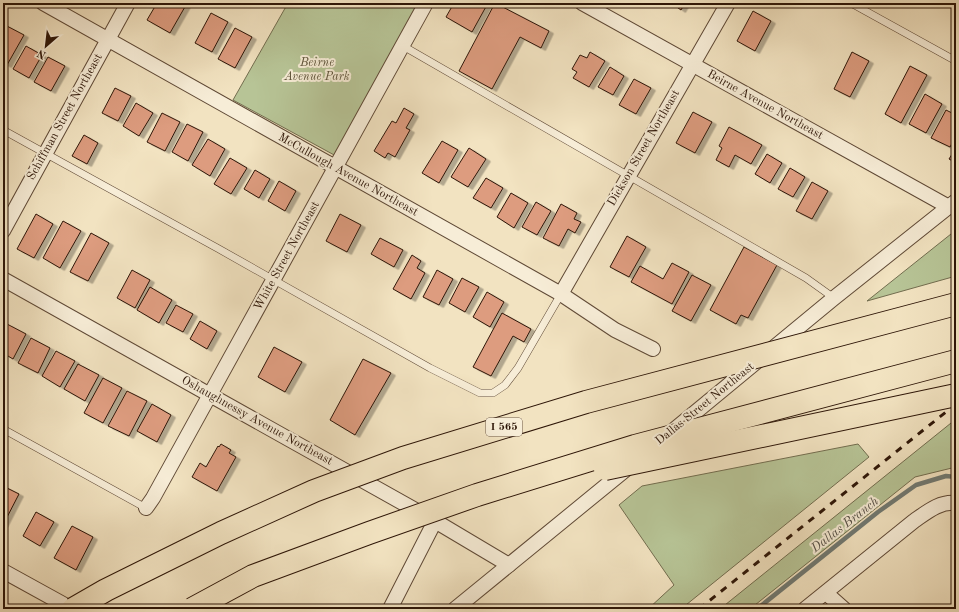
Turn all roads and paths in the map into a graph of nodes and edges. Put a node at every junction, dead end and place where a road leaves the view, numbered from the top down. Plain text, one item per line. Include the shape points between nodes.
1 (43, 3) edge
2 (128, 3) edge
3 (426, 3) edge
4 (582, 3) edge
5 (728, 3) edge
6 (851, 3) edge
7 (108, 40) junction
8 (403, 46) junction
9 (956, 61) edge
10 (692, 64) junction
11 (3, 130) edge
12 (45, 154) junction
13 (336, 168) junction
14 (629, 176) junction
15 (952, 204) edge
16 (3, 231) edge
17 (3, 279) edge
18 (274, 280) junction
19 (561, 294) junction
20 (834, 298) junction
21 (956, 304) edge
22 (653, 349) dead end
23 (956, 361) edge
24 (956, 395) edge
25 (210, 396) junction
26 (3, 429) edge
27 (476, 496) junction
28 (956, 503) edge
29 (146, 508) joint
30 (435, 521) junction
31 (509, 565) junction
32 (3, 571) edge
33 (826, 593) junction
34 (73, 609) edge
35 (192, 609) edge
36 (390, 609) edge
37 (455, 609) edge
38 (805, 609) edge
39 (844, 609) edge

1 - 7 street, McCullough Avenue Northeast
2 - 7 street, Schiffman Street Northeast
3 - 8 street, White Street Northeast
4 - 10 street, Beirne Avenue Northeast
5 - 10 street, Dickson Street Northeast
6 - 9 lane
7 - 12 street, Schiffman Street Northeast
7 - 13 street, McCullough Avenue Northeast
8 - 13 street, White Street Northeast
8 - 14 lane
10 - 14 street, Dickson Street Northeast
10 - 15 street, Beirne Avenue Northeast
11 - 12 lane
12 - 16 street, Schiffman Street Northeast
12 - 18 lane
13 - 18 street, White Street Northeast
13 - 19 street, McCullough Avenue Northeast
14 - 19 street, Dickson Street Northeast
14 - 20 lane via 806,278
15 - 20 street, Dallas Street Northeast
17 - 25 street, Oshaughnessy Avenue Northeast
18 - 19 lane via 430,368 480,393 493,393 505,385 518,368
18 - 25 street, White Street Northeast
19 - 22 street, McCullough Avenue Northeast via 615,330
20 - 31 street, Dallas Street Northeast
21 - 34 highway, I 565, bridge via 586,402 404,458 314,491 228,530
23 - 27 highway, bridge via 635,446
24 - 27 highway, bridge
25 - 29 street, White Street Northeast
25 - 30 street, Oshaughnessy Avenue Northeast
26 - 29 lane
27 - 35 highway, bridge via 368,532 254,576
28 - 33 street via 947,502 914,521
30 - 31 street, Oshaughnessy Avenue Northeast
30 - 36 street
31 - 37 street, Dallas Street Northeast
32 - 34 street
33 - 38 street
33 - 39 street

